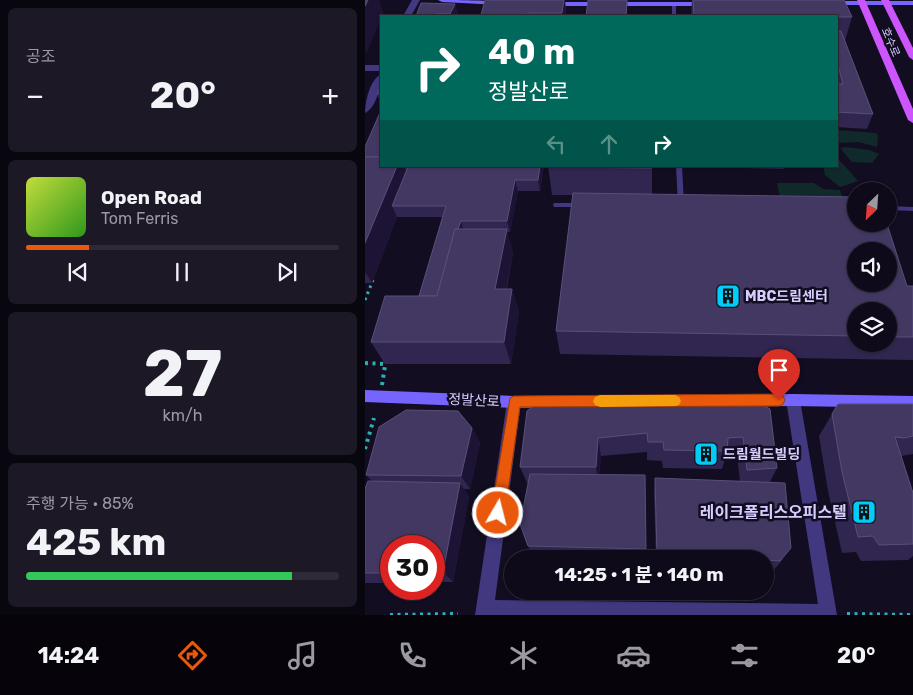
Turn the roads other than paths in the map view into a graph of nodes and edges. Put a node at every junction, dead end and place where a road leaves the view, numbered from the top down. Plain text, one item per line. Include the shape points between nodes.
1 (416, 0) edge
2 (441, 0) edge
3 (862, 2) edge
4 (886, 2) edge
5 (505, 3) edge
6 (821, 3) edge
7 (913, 3) edge
8 (540, 4) edge
9 (674, 4) junction
10 (721, 4) edge
11 (408, 15) edge
12 (675, 15) edge
13 (913, 57) edge
14 (365, 68) edge
15 (380, 68) edge
16 (380, 79) edge
17 (365, 110) edge
18 (913, 120) edge
19 (679, 167) edge
20 (556, 205) dead end
21 (595, 206) edge
22 (671, 207) edge
23 (681, 207) junction
24 (690, 207) edge
25 (897, 208) edge
26 (913, 209) edge
27 (365, 396) edge
28 (793, 400) junction
29 (514, 402) junction
30 (913, 402) edge
31 (485, 611) edge
32 (828, 614) edge

1 - 11 street
2 - 5 main road
3 - 4 main road
3 - 6 main road
3 - 18 main road, 호수로
4 - 7 main road
4 - 13 main road, 호수로
8 - 9 main road
9 - 10 main road
9 - 12 lane
14 - 15 street
16 - 17 street
19 - 23 lane
20 - 21 lane
22 - 23 lane
23 - 24 lane
25 - 26 lane
27 - 29 main road, 정발산로
28 - 29 main road, 정발산로
28 - 30 main road, 정발산로
28 - 32 street
29 - 31 street
31 - 32 street

